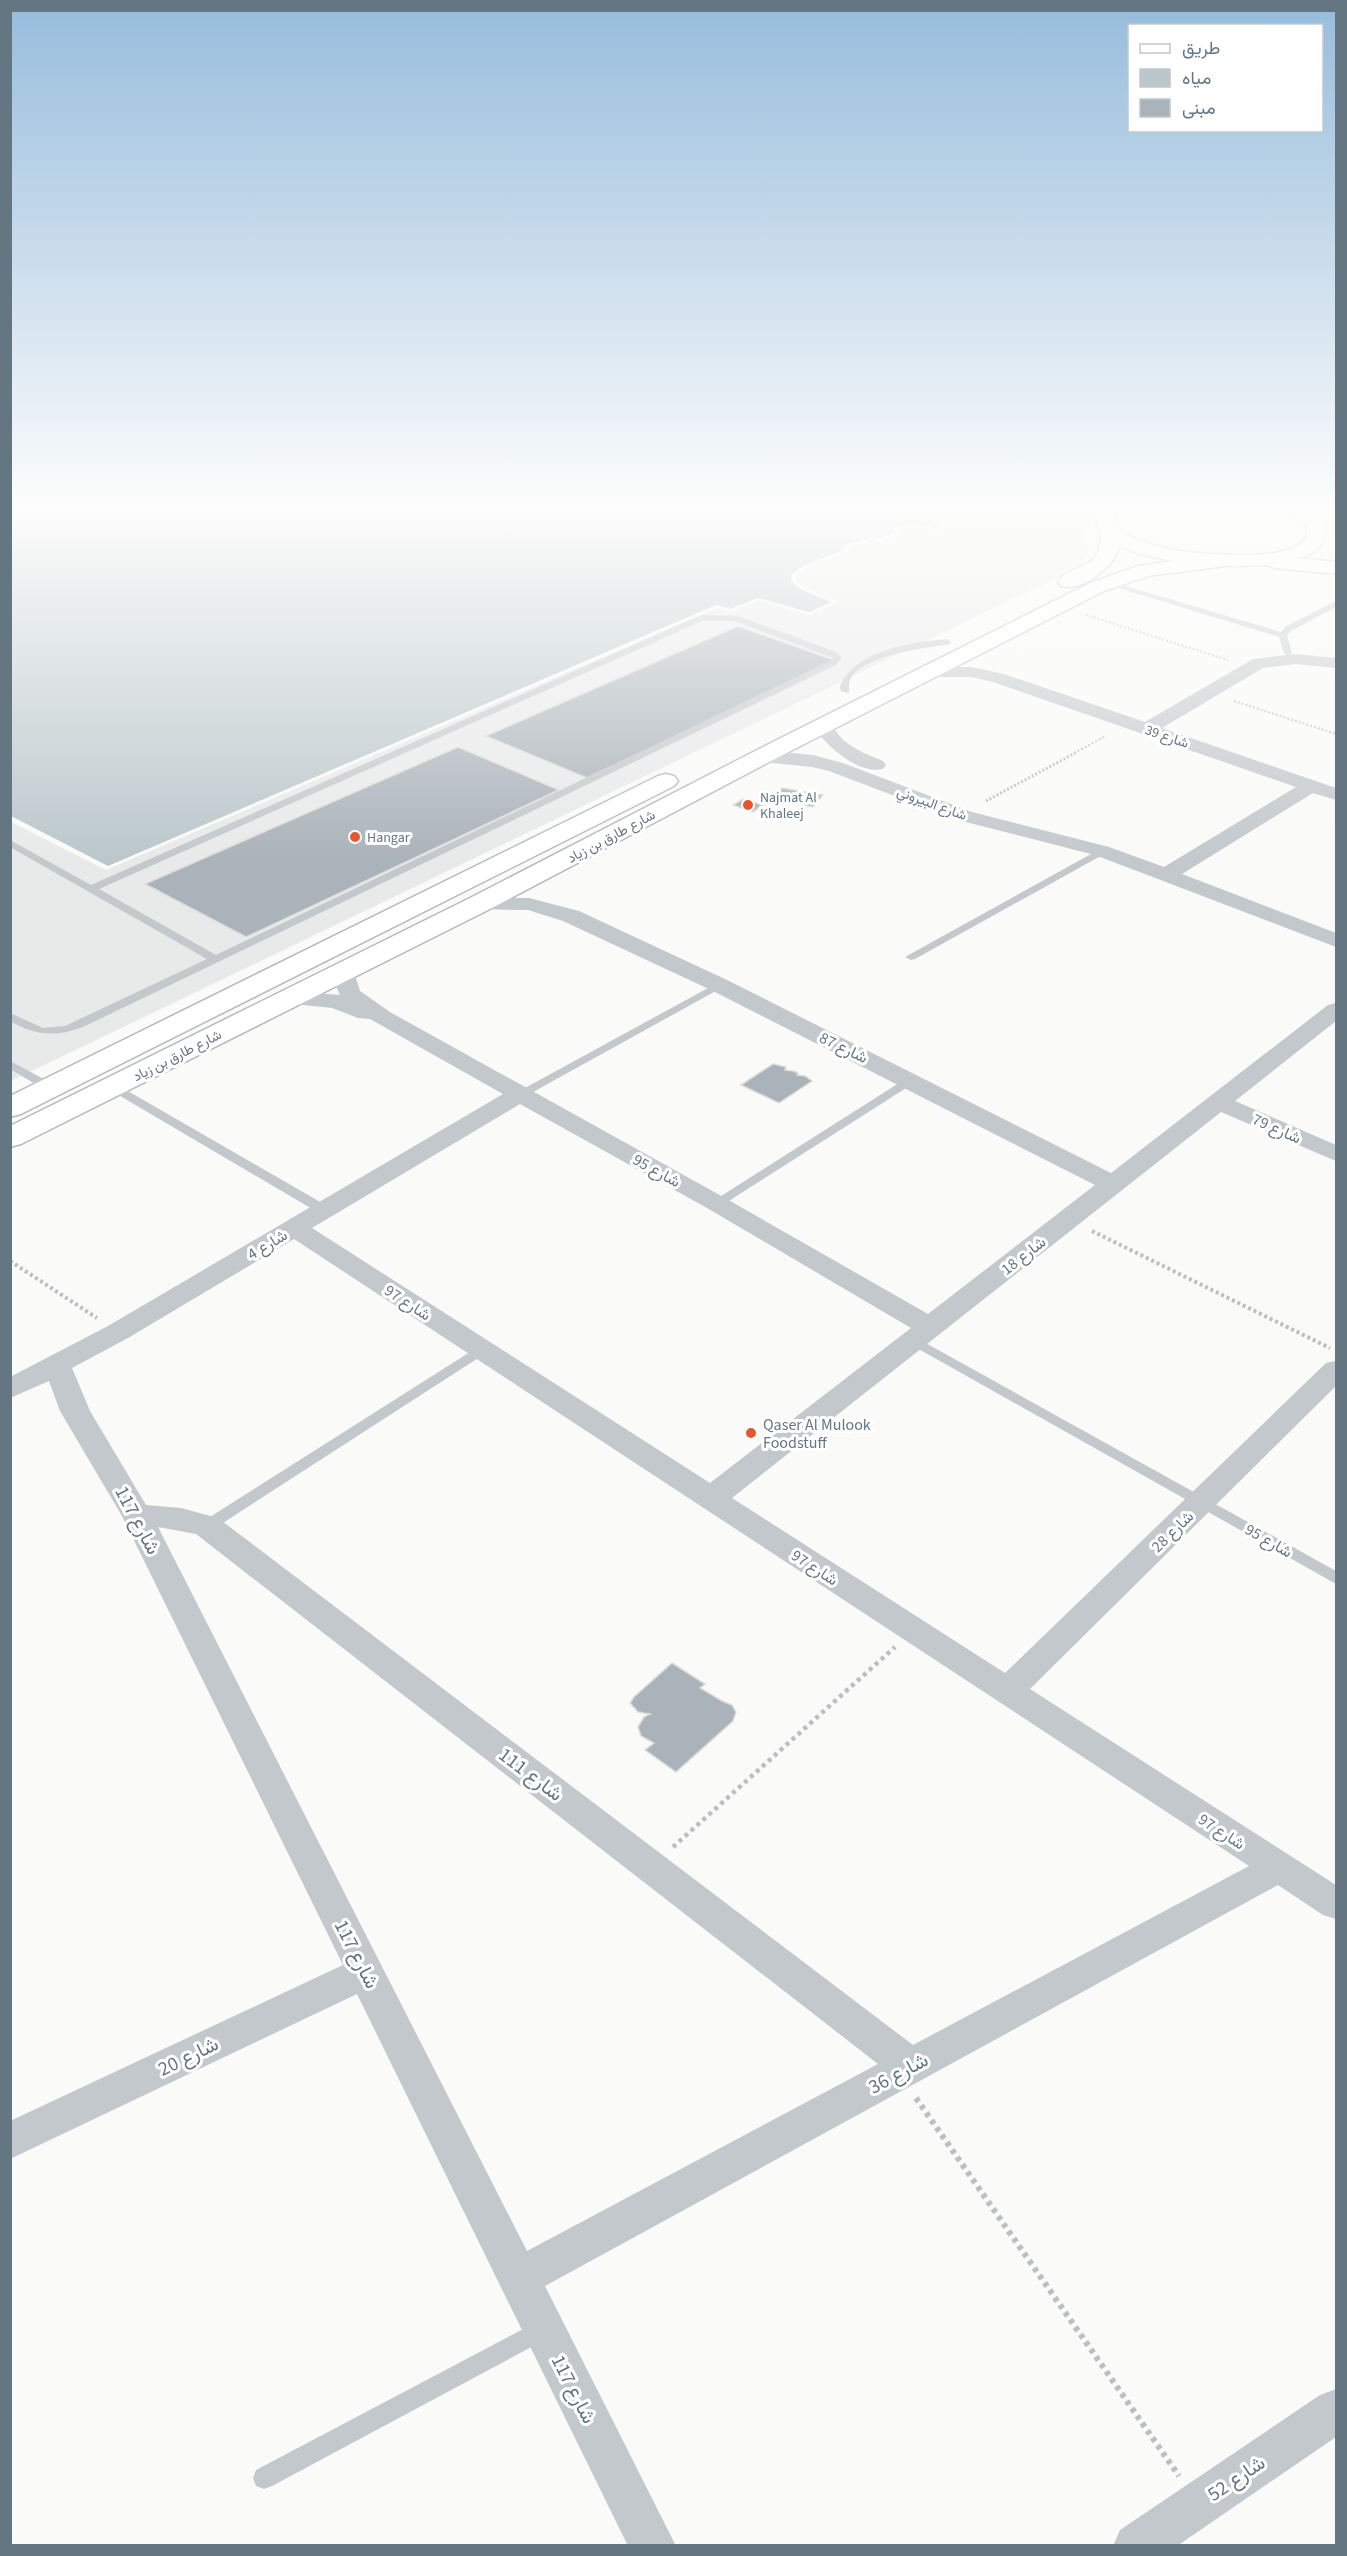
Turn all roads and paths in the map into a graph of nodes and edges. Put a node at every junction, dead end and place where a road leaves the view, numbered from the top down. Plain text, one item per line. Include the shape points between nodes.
1 (689, 623) edge
2 (749, 623) edge
3 (999, 623) edge
4 (1017, 623) edge
5 (1114, 623) edge
6 (1244, 623) edge
7 (1298, 623) edge
8 (1282, 635) junction
9 (958, 647) junction
10 (1288, 653) junction
11 (1336, 662) edge
12 (1251, 667) junction
13 (928, 672) junction
14 (998, 678) junction
15 (1208, 693) junction
16 (822, 726) junction
17 (1139, 726) junction
18 (1336, 734) edge
19 (763, 756) junction
20 (1312, 785) junction
21 (1336, 794) edge
22 (981, 804) junction
23 (10, 843) edge
24 (1102, 850) junction
25 (540, 873) junction
26 (1166, 875) junction
27 (91, 889) junction
28 (479, 903) junction
29 (571, 916) junction
30 (1336, 940) edge
31 (318, 957) junction
32 (911, 957) dead end
33 (216, 960) junction
34 (344, 971) junction
35 (719, 985) junction
36 (292, 998) junction
37 (1336, 1010) edge
38 (10, 1016) edge
39 (382, 1017) junction
40 (10, 1064) edge
41 (910, 1080) junction
42 (114, 1087) junction
43 (51, 1088) junction
44 (520, 1094) junction
45 (1218, 1102) junction
46 (10, 1108) edge
47 (10, 1138) edge
48 (1336, 1154) edge
49 (1113, 1184) junction
50 (716, 1203) junction
51 (324, 1210) junction
52 (1068, 1219) junction
53 (294, 1228) junction
54 (10, 1261) edge
55 (118, 1332) junction
56 (922, 1334) junction
57 (481, 1350) junction
58 (1336, 1351) edge
59 (57, 1366) junction
60 (1336, 1370) edge
61 (10, 1389) edge
62 (710, 1499) junction
63 (1201, 1502) junction
64 (137, 1516) junction
65 (207, 1526) junction
66 (1336, 1578) edge
67 (913, 1630) junction
68 (1007, 1691) junction
69 (651, 1866) junction
70 (1278, 1868) junction
71 (1336, 1904) edge
72 (365, 1972) junction
73 (904, 2070) junction
74 (10, 2141) edge
75 (518, 2278) junction
76 (544, 2329) junction
77 (1336, 2411) edge
78 (264, 2478) dead end
79 (1198, 2504) junction
80 (653, 2546) edge
81 (1136, 2546) edge

1 - 27 lane
2 - 33 lane via 838,657 833,663
3 - 9 main road, شارع طارق بن زياد
4 - 9 main road, شارع طارق بن زياد
5 - 12 path
6 - 8 lane
7 - 8 lane
8 - 10 lane
9 - 13 main road, شارع طارق بن زياد
9 - 14 street, شارع 39 via 980,668
9 - 31 main road, شارع طارق بن زياد via 846,691
10 - 11 street via 1311,654
10 - 12 street via 1264,657
11 - 12 street via 1295,659
12 - 15 street
13 - 14 street, شارع 39 via 971,672
13 - 16 main road, شارع طارق بن زياد
14 - 17 street, شارع 39
15 - 17 street
15 - 18 path
16 - 19 main road, شارع طارق بن زياد
16 - 22 street, شارع البيروني via 835,743 860,758
17 - 20 street, شارع 39
17 - 22 path
19 - 24 street, شارع البيروني via 836,766 956,813
19 - 25 main road, شارع طارق بن زياد
20 - 21 street, شارع 39
20 - 26 street
22 - 24 street, شارع البيروني
23 - 27 lane
24 - 26 street, شارع البيروني
24 - 32 lane
25 - 28 main road, شارع طارق بن زياد
25 - 29 street, شارع 87 via 543,896
26 - 30 street, شارع البيروني
27 - 33 lane
28 - 29 street, شارع 87 via 529,904
28 - 34 main road, شارع طارق بن زياد
29 - 35 street, شارع 87
31 - 34 main road
31 - 43 main road, شارع طارق بن زياد
33 - 38 lane via 66,1030 37,1031
34 - 36 main road, شارع طارق بن زياد
34 - 39 street, شارع 95 via 351,997
35 - 41 street, شارع 87
35 - 44 lane
36 - 39 street, شارع 95 via 336,1001
36 - 42 main road, شارع طارق بن زياد
37 - 45 street, شارع 18
39 - 44 street, شارع 95
40 - 43 lane
41 - 49 street, شارع 87
41 - 50 lane
42 - 47 main road, شارع طارق بن زياد
42 - 51 lane
43 - 46 main road, شارع طارق بن زياد
44 - 50 street, شارع 95
44 - 51 street, شارع 4
45 - 48 street, شارع 79
45 - 49 street, شارع 18
49 - 52 street, شارع 18
50 - 56 street, شارع 95
51 - 53 street, شارع 4
52 - 56 street, شارع 18
52 - 58 path
53 - 55 street, شارع 4
53 - 57 street, شارع 97
54 - 55 path
55 - 59 street, شارع 4
56 - 62 street, شارع 18
56 - 63 lane, شارع 95
57 - 62 street, شارع 97
57 - 65 lane
59 - 61 street, شارع 4
59 - 64 street, شارع 117 via 75,1411
60 - 63 street, شارع 28
62 - 67 street, شارع 97
63 - 66 lane, شارع 95
63 - 68 street, شارع 28
64 - 65 street, شارع 111 via 163,1515
64 - 72 street, شارع 117
65 - 69 street, شارع 111
67 - 68 street, شارع 97
67 - 69 path
68 - 70 street, شارع 97
69 - 73 street, شارع 111
70 - 71 street, شارع 97
70 - 73 street, شارع 36
72 - 74 street, شارع 20
72 - 75 street, شارع 117
73 - 75 street, شارع 36
73 - 79 path
75 - 76 street, شارع 117
76 - 78 lane
76 - 80 street, شارع 117
77 - 79 street, شارع 52
79 - 81 street, شارع 52

